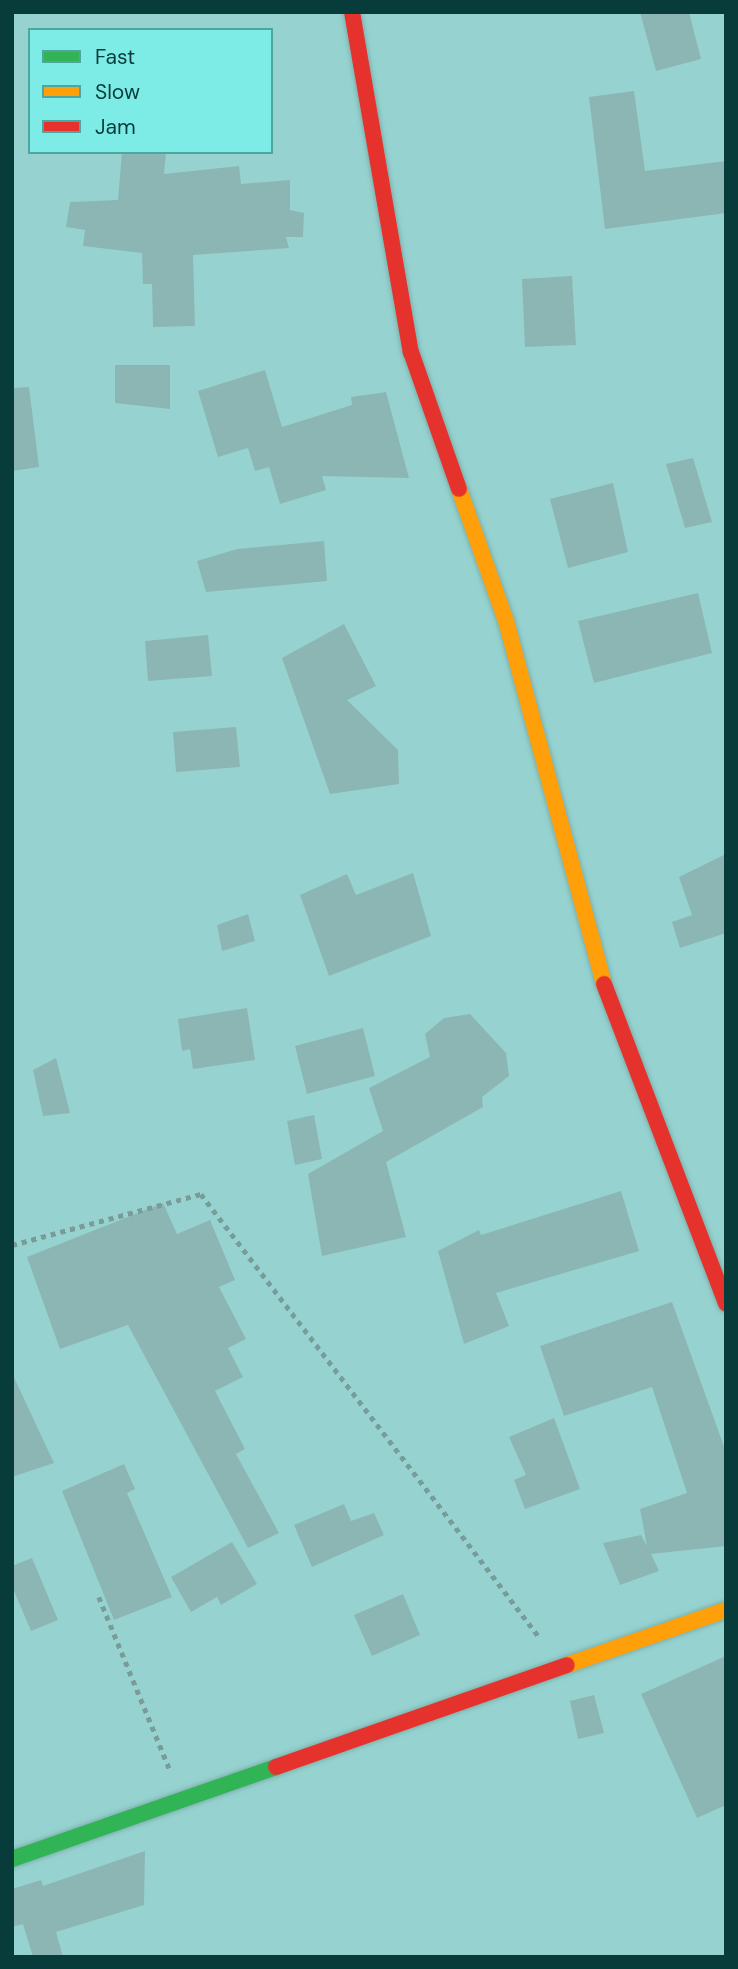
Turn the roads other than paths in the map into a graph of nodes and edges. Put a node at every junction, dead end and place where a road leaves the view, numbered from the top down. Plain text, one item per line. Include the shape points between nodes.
1 (352, 12) edge
2 (726, 1303) edge
3 (726, 1610) edge
4 (12, 1859) edge

1 - 2 street via 411,352 506,621 608,999
3 - 4 street

